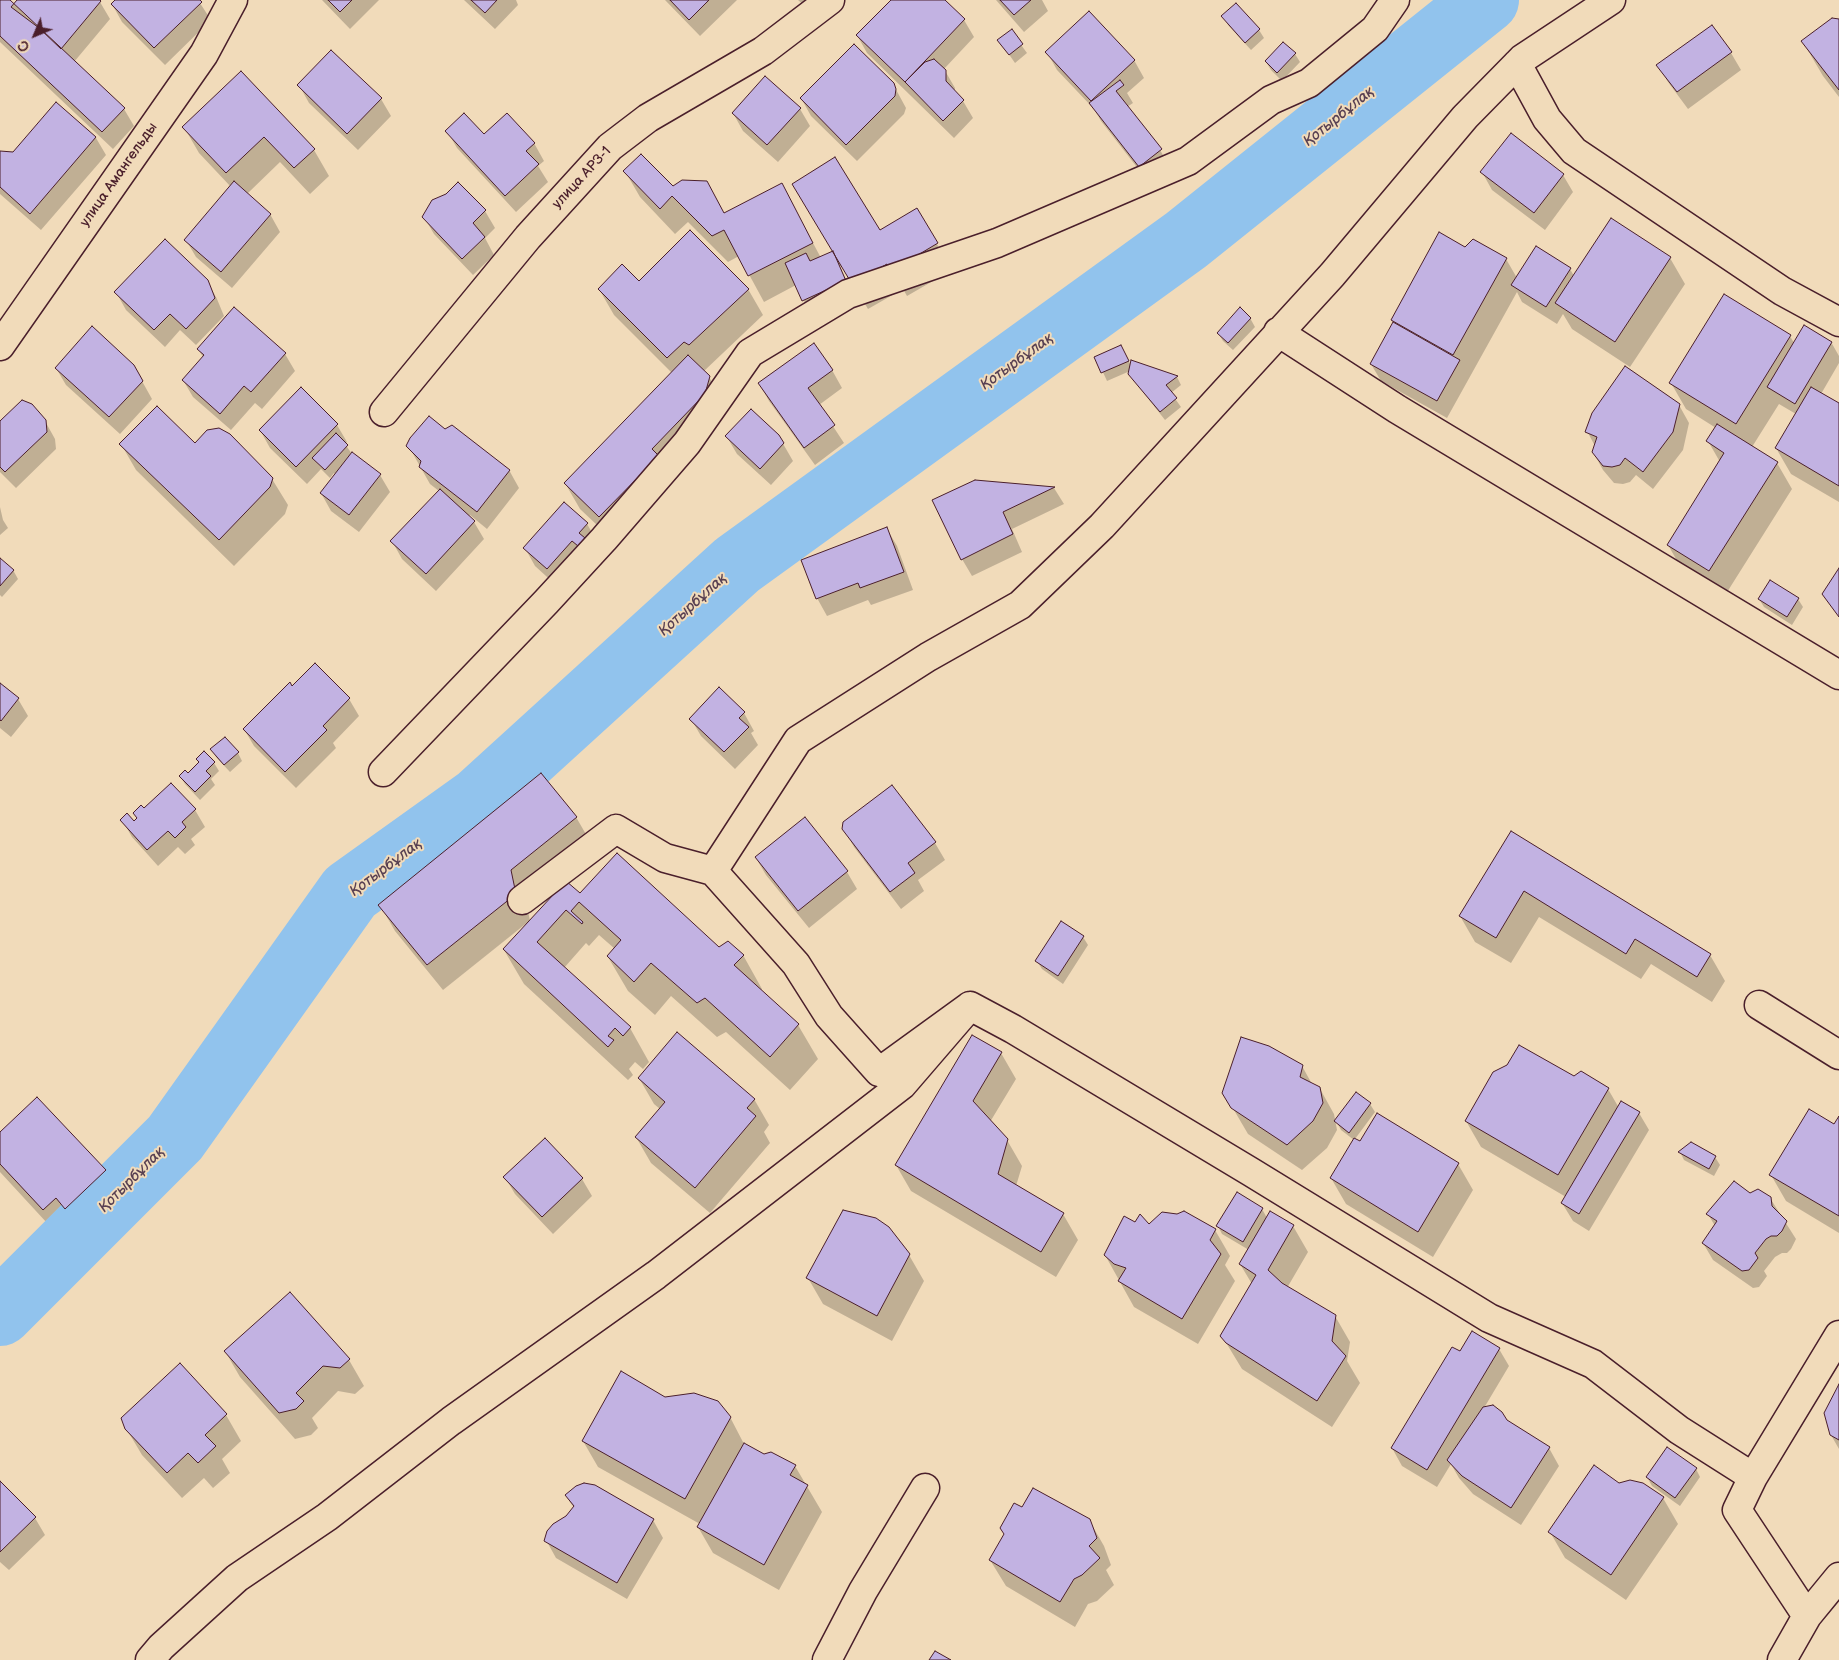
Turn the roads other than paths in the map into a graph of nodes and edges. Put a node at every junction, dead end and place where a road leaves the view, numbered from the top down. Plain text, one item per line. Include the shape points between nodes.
1 (233, 0) edge
2 (830, 0) edge
3 (1395, 0) edge
4 (1611, 0) edge
5 (1517, 64) junction
6 (1839, 322) edge
7 (1278, 332) junction
8 (0, 346) edge
9 (384, 412) dead end
10 (1839, 675) edge
11 (383, 772) dead end
12 (714, 871) junction
13 (522, 900) dead end
14 (970, 1006) junction
15 (1760, 1006) dead end
16 (1839, 1055) edge
17 (1839, 1335) edge
18 (1753, 1477) junction
19 (925, 1488) dead end
20 (1839, 1577) edge
21 (1808, 1616) junction
22 (150, 1660) edge
23 (827, 1660) edge
24 (1782, 1660) edge

1 - 8 street, улица Амангельды via 204,54
2 - 9 street, улица АРЗ-1 via 763,51 648,118 610,147 528,237
3 - 11 street via 1375,29 1309,83 1272,100 1188,161 997,243 848,294 750,353 687,443 604,539
4 - 5 street
5 - 6 street via 1547,119 1574,151 1782,291
5 - 7 street via 1465,117 1332,275
7 - 10 street via 1397,409
7 - 12 street via 1102,526 1020,605 928,657 798,740
12 - 13 street via 665,858 616,829
12 - 14 street via 796,964 829,1016 879,1072
14 - 18 street via 1251,1172 1489,1318 1593,1364 1679,1430
14 - 22 street via 902,1085 656,1275 451,1421 327,1518 237,1578
15 - 16 street
17 - 18 street
18 - 21 street via 1737,1510
19 - 23 street via 863,1591
20 - 21 street
21 - 24 street

